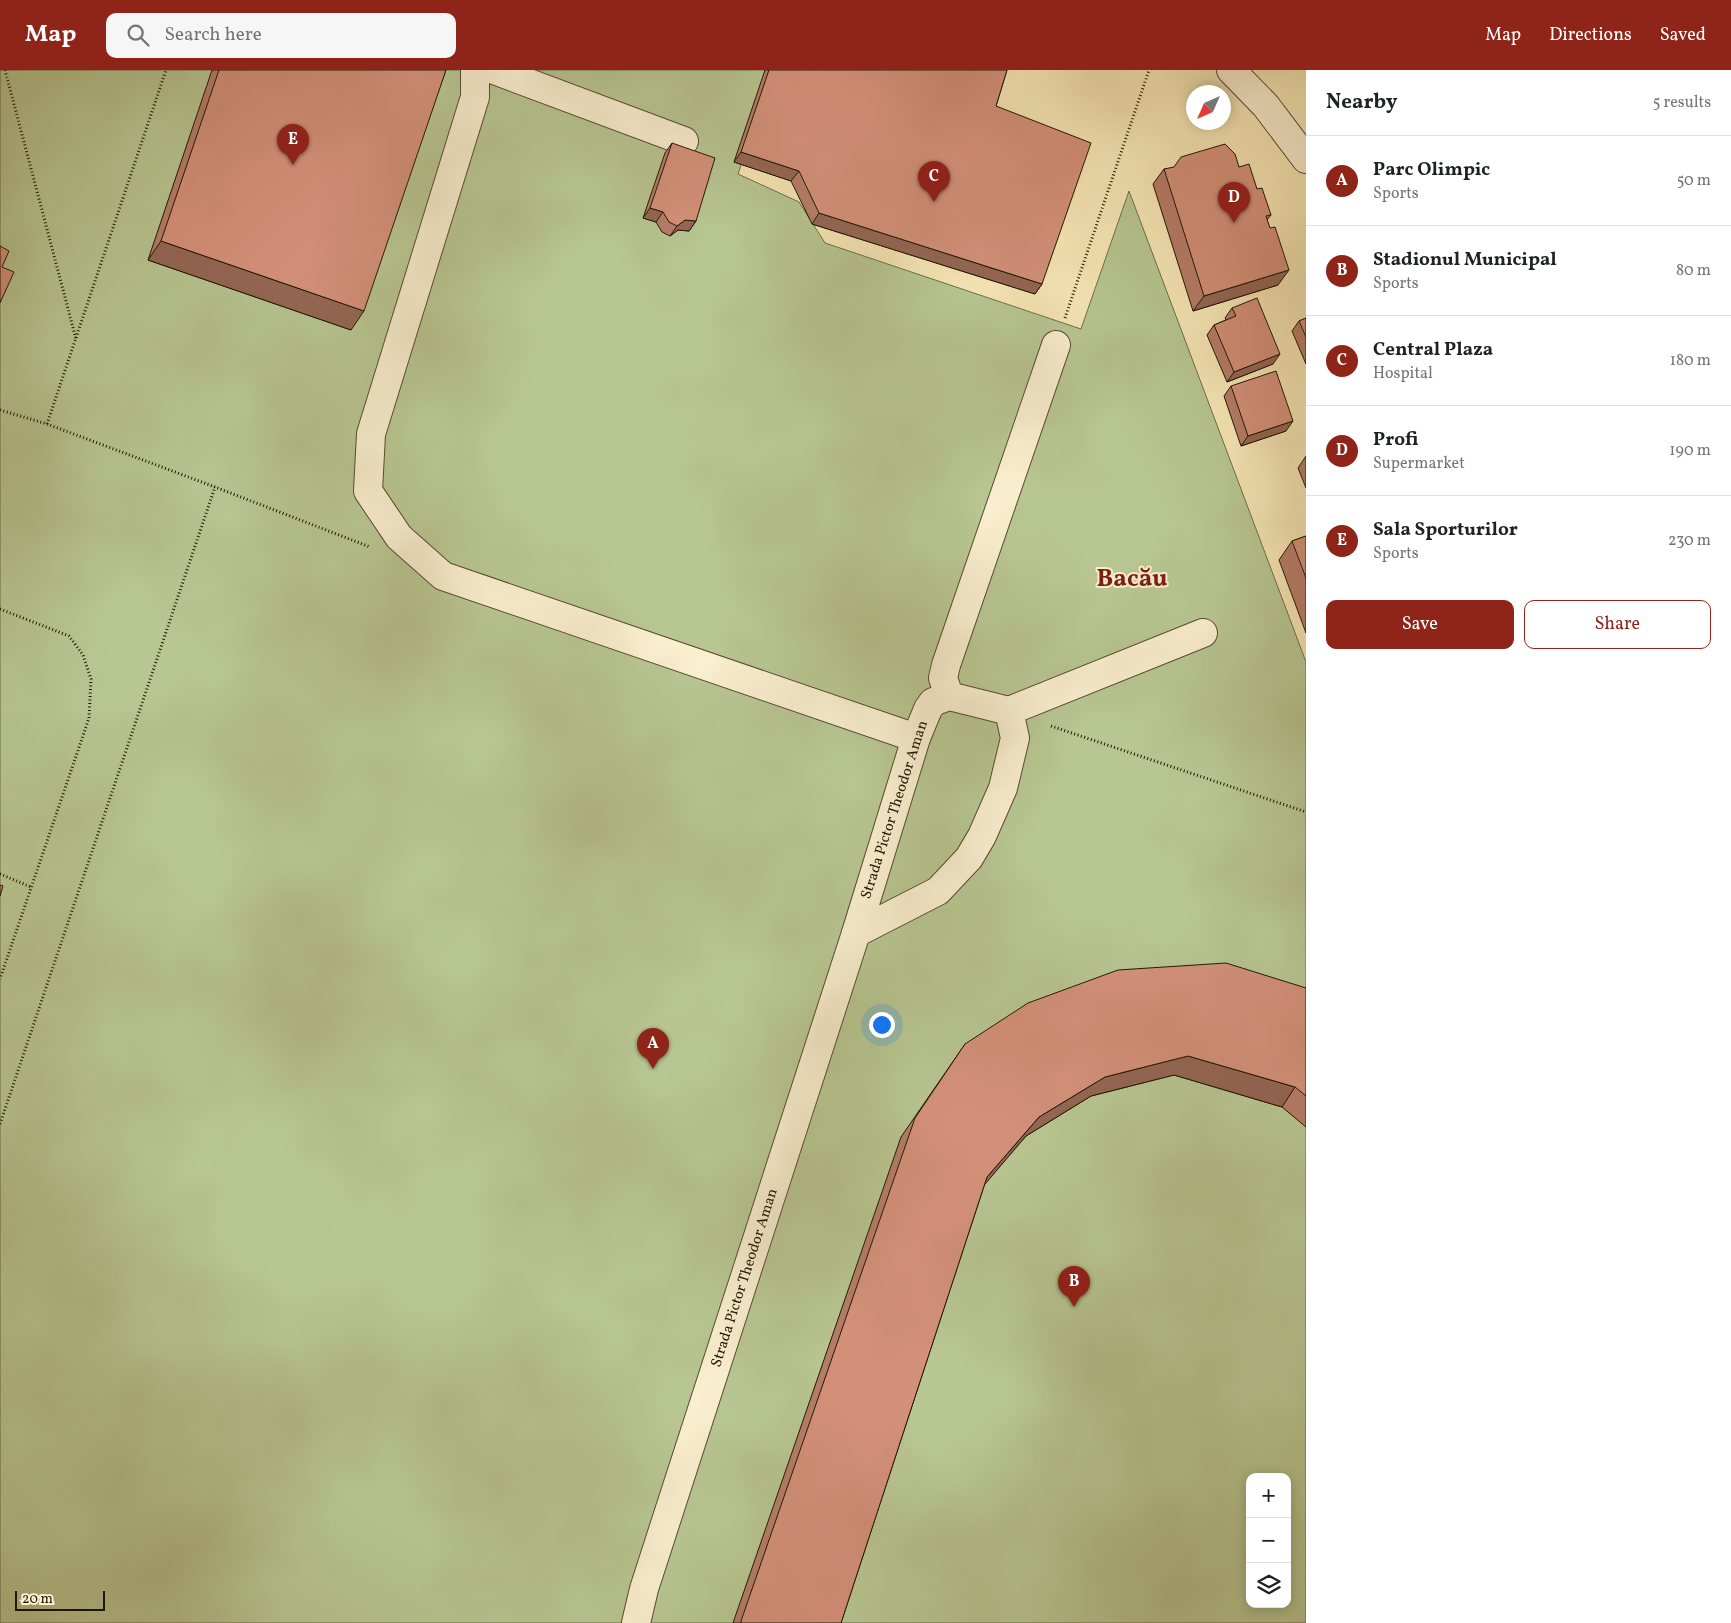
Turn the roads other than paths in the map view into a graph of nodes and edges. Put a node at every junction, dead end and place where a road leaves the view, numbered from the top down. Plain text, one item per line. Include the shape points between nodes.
1 (476, 70) edge
2 (494, 70) edge
3 (1231, 70) edge
4 (684, 141) dead end
5 (1306, 159) edge
6 (1056, 345) road end
7 (1202, 633) dead end
8 (949, 696) junction
9 (1009, 711) junction
10 (916, 738) junction
11 (856, 933) junction
12 (636, 1623) edge

1 - 10 street via 475,97 371,434 368,491 399,537 443,576
2 - 4 street
3 - 5 street via 1266,106
6 - 8 street via 946,665 943,678
7 - 9 street
8 - 9 street
8 - 10 street, Strada Pictor Theodor Aman via 933,702
9 - 11 street, Strada Pictor Theodor Aman via 1014,738 1003,788 969,858 938,891
10 - 11 street, Strada Pictor Theodor Aman
11 - 12 street, Strada Pictor Theodor Aman via 647,1579

